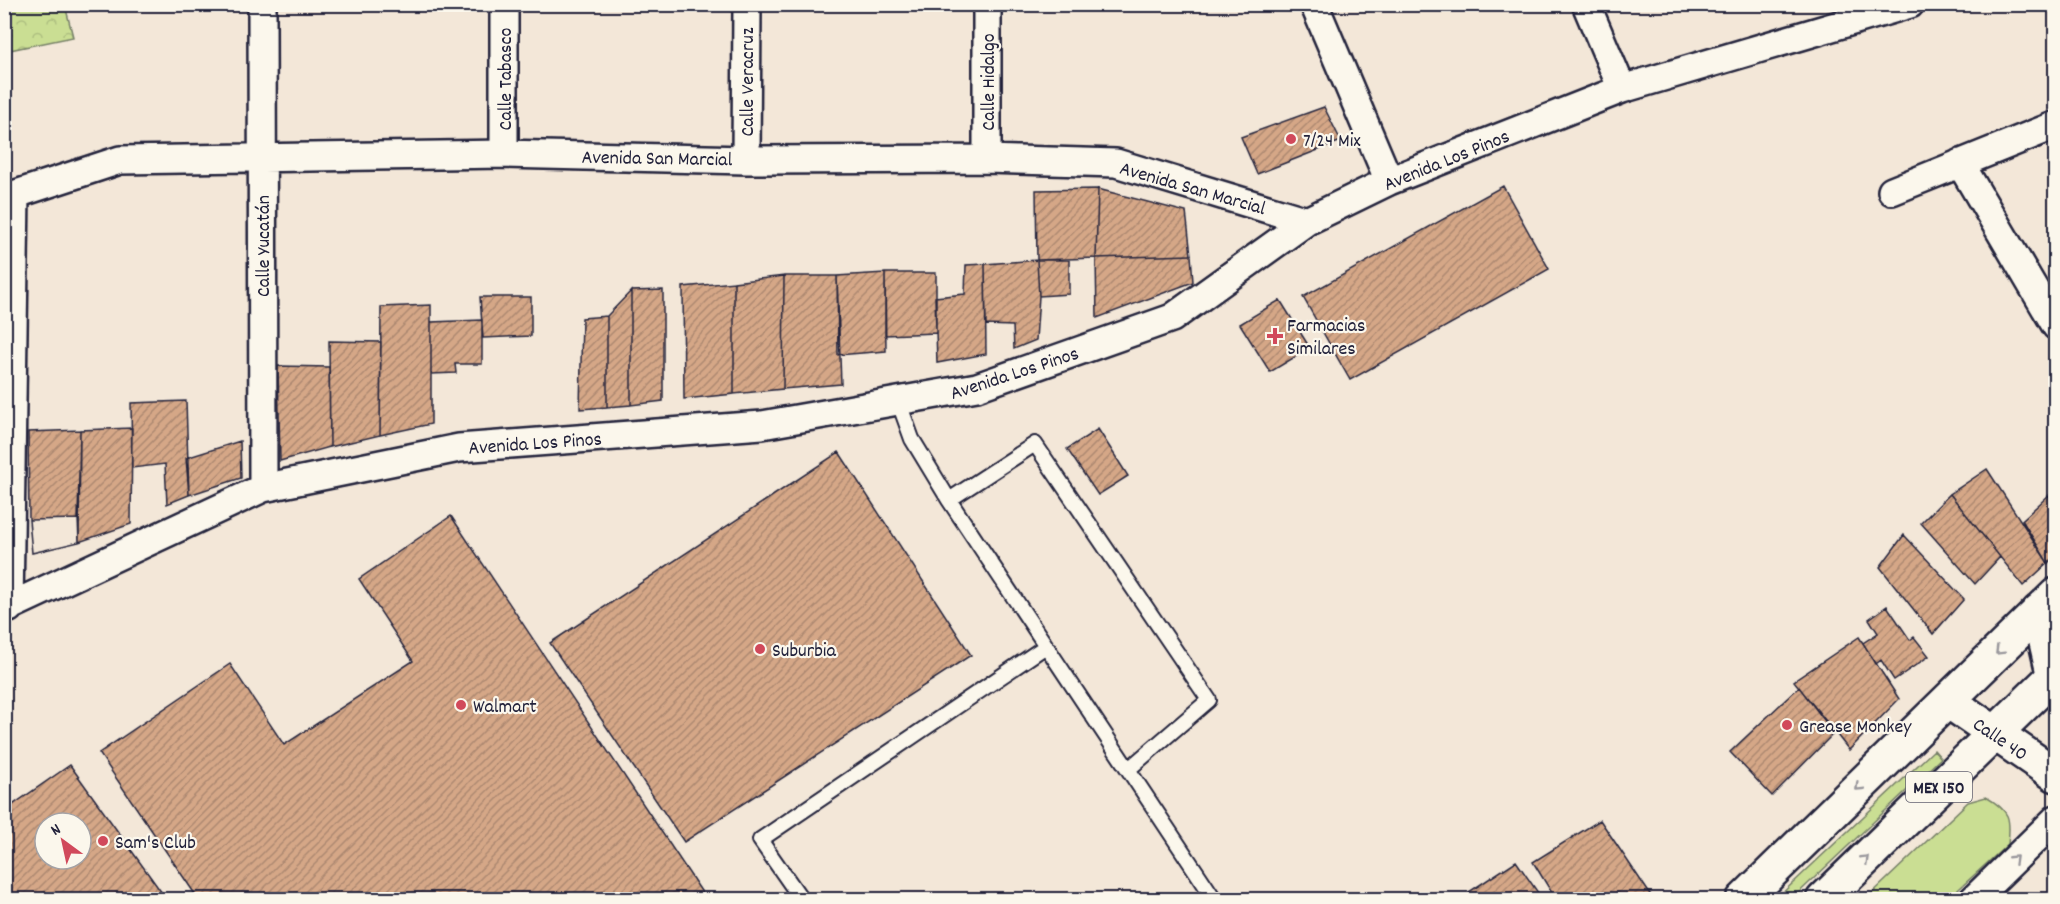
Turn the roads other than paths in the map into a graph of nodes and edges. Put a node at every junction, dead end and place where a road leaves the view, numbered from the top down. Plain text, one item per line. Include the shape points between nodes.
1 (262, 4) edge
2 (504, 4) edge
3 (747, 4) edge
4 (987, 4) edge
5 (1314, 4) edge
6 (1586, 4) edge
7 (1894, 7) edge
8 (1622, 89) junction
9 (2055, 125) edge
10 (504, 154) junction
11 (262, 158) junction
12 (987, 159) junction
13 (746, 160) junction
14 (1960, 163) junction
15 (1389, 181) junction
16 (1892, 191) dead end
17 (10, 196) edge
18 (1307, 221) junction
19 (2055, 326) edge
20 (899, 403) junction
21 (263, 488) junction
22 (949, 500) junction
23 (2047, 603) edge
24 (7, 609) edge
25 (1046, 646) junction
26 (2055, 679) edge
27 (1947, 701) junction
28 (1993, 734) junction
29 (1130, 768) junction
30 (2055, 775) edge
31 (2055, 819) edge
32 (802, 900) edge
33 (1215, 900) edge
34 (1743, 900) edge
35 (1823, 900) edge
36 (1973, 900) edge

1 - 11 street, Calle Yucatán
2 - 10 street, Calle Tabasco
3 - 13 street, Calle Veracruz
4 - 12 street, Calle Hidalgo
5 - 15 street
6 - 8 street
7 - 8 street, Avenida Los Pinos
8 - 15 street, Avenida Los Pinos
9 - 14 street
10 - 11 street, Avenida San Marcial
10 - 13 street, Avenida San Marcial
11 - 17 street, Avenida San Marcial via 120,160
11 - 21 street, Calle Yucatán
12 - 13 street, Avenida San Marcial
12 - 18 street, Avenida San Marcial via 1116,163
14 - 16 street
14 - 19 street
15 - 18 street, Avenida Los Pinos
17 - 24 street
18 - 20 street, Avenida Los Pinos via 1172,318 977,387
20 - 21 street, Avenida Los Pinos via 762,425 459,448
20 - 22 lane via 912,439
21 - 24 street, Avenida Los Pinos
22 - 25 lane
22 - 29 lane via 1035,444 1209,700
23 - 26 main road
23 -> 27 main road, MEX 150
25 - 29 lane
25 - 32 lane via 760,840
26 - 28 main road, MEX 150
27 - 28 main road, Calle 40
27 -> 34 main road, MEX 150
28 - 30 main road, Calle 40
35 -> 28 main road, MEX 150
29 - 33 lane
36 -> 31 street

